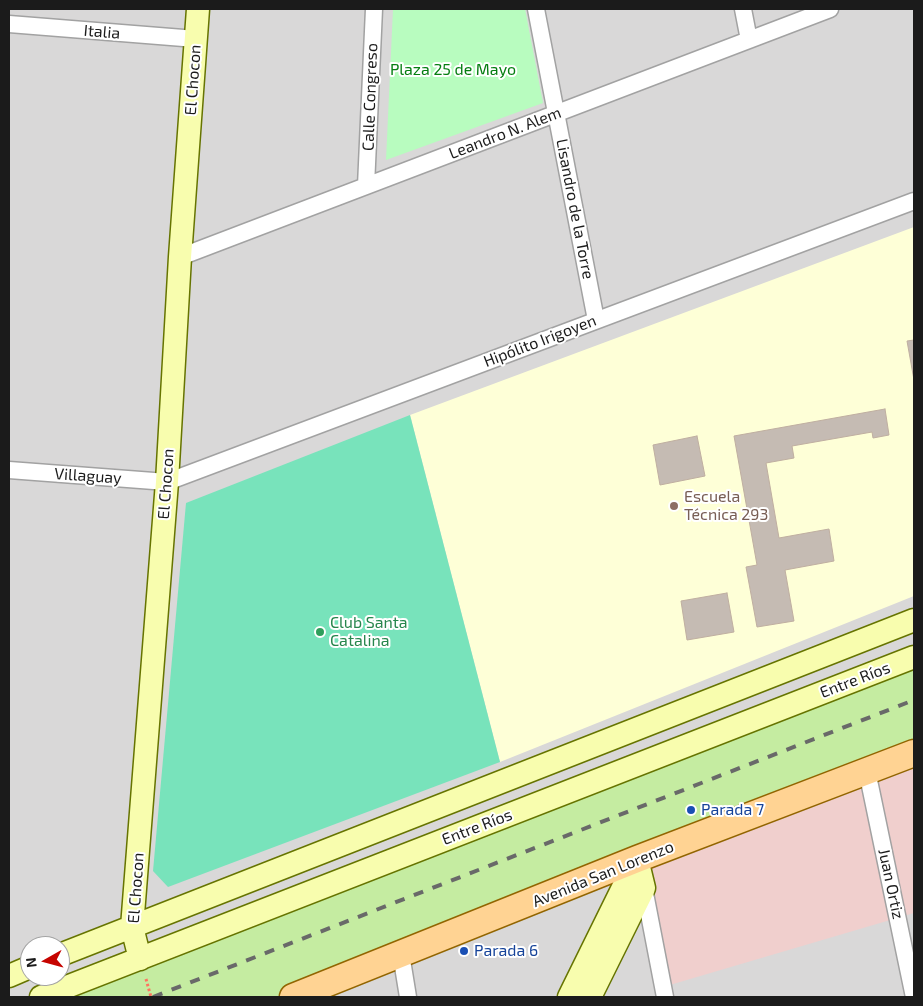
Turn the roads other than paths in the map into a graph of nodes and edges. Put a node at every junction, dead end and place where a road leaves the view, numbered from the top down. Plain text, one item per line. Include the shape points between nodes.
1 (198, 9) edge
2 (374, 9) edge
3 (536, 9) edge
4 (743, 9) edge
5 (830, 9) edge
6 (9, 24) edge
7 (196, 39) junction
8 (749, 40) junction
9 (557, 113) junction
10 (366, 186) junction
11 (914, 201) edge
12 (180, 257) junction
13 (596, 320) junction
14 (9, 470) edge
15 (167, 482) junction
16 (914, 620) edge
17 (914, 657) edge
18 (722, 695) junction
19 (733, 728) junction
20 (914, 753) edge
21 (867, 771) junction
22 (484, 789) junction
23 (496, 820) junction
24 (637, 860) junction
25 (644, 888) junction
26 (132, 927) junction
27 (70, 951) edge
28 (400, 954) junction
29 (140, 959) junction
30 (41, 997) edge
31 (293, 997) edge
32 (408, 997) edge
33 (570, 997) edge
34 (590, 997) edge
35 (665, 997) edge
36 (914, 997) edge

1 - 7 street, El Chocon
2 - 10 street, Calle Congreso
3 - 9 street, Lisandro de la Torre
4 - 8 street
5 - 8 street, Leandro N. Alem
6 - 7 street, Italia
7 - 12 street, El Chocon
8 - 9 street, Leandro N. Alem
9 - 10 street, Leandro N. Alem
9 - 13 street, Lisandro de la Torre
10 - 12 street, Leandro N. Alem
11 - 13 street, Hipólito Irigoyen
12 - 15 street, El Chocon
13 - 15 street, Hipólito Irigoyen
14 - 15 street, Villaguay
15 - 26 street, El Chocon
16 - 18 street, Entre Ríos
17 - 19 street, Entre Ríos
18 - 19 street
18 - 22 street, Entre Ríos
19 - 23 street, Entre Ríos
20 - 21 main road, Avenida San Lorenzo
21 - 24 main road, Avenida San Lorenzo
21 - 36 street, Juan Ortiz
22 - 23 street
22 - 26 street, Entre Ríos
23 - 29 street, Entre Ríos
24 - 25 street
24 - 28 main road, Avenida San Lorenzo
24 - 33 street
25 - 34 street
25 - 35 street
26 - 27 street, Entre Ríos
26 - 29 street, El Chocon
28 - 31 main road, Avenida San Lorenzo
28 - 32 street
29 - 30 street, Entre Ríos

